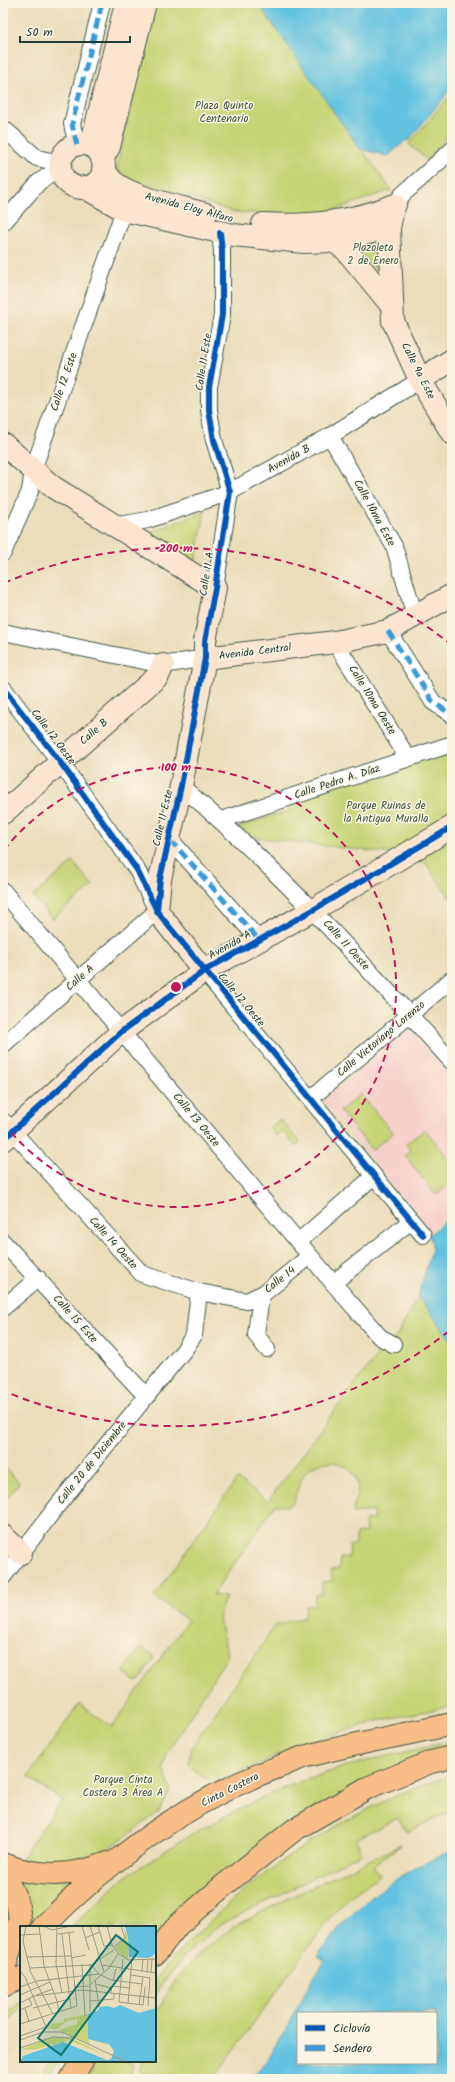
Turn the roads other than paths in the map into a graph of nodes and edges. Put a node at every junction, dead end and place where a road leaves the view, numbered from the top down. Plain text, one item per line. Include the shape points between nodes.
1 (102, 3) edge
2 (126, 3) edge
3 (145, 3) edge
4 (3, 128) edge
5 (452, 151) edge
6 (93, 155) junction
7 (60, 166) junction
8 (84, 187) junction
9 (395, 205) junction
10 (124, 210) junction
11 (3, 223) edge
12 (388, 228) junction
13 (220, 233) junction
14 (341, 233) junction
15 (392, 306) junction
16 (452, 360) edge
17 (420, 380) junction
18 (452, 433) edge
19 (330, 436) junction
20 (3, 444) edge
21 (33, 470) junction
22 (230, 492) junction
23 (112, 526) junction
24 (3, 554) edge
25 (215, 588) junction
26 (452, 595) edge
27 (415, 616) junction
28 (388, 631) junction
29 (3, 632) edge
30 (335, 642) junction
31 (205, 658) junction
32 (163, 665) junction
33 (3, 688) edge
34 (452, 706) edge
35 (452, 715) edge
36 (452, 744) edge
37 (408, 758) junction
38 (60, 762) junction
39 (181, 786) junction
40 (3, 813) edge
41 (221, 820) junction
42 (452, 827) edge
43 (168, 842) junction
44 (3, 891) edge
45 (313, 910) junction
46 (158, 911) junction
47 (259, 940) junction
48 (204, 971) junction
49 (452, 979) edge
50 (77, 980) junction
51 (410, 1015) junction
52 (121, 1032) junction
53 (3, 1045) edge
54 (452, 1062) edge
55 (310, 1099) junction
56 (6, 1131) edge
57 (374, 1176) junction
58 (411, 1221) junction
59 (423, 1235) dead end
60 (3, 1242) edge
61 (298, 1242) junction
62 (310, 1256) junction
63 (38, 1278) junction
64 (333, 1283) junction
65 (199, 1292) junction
66 (261, 1295) junction
67 (3, 1308) edge
68 (393, 1344) dead end
69 (267, 1349) dead end
70 (146, 1397) junction
71 (3, 1536) edge
72 (21, 1553) junction
73 (3, 1577) edge
74 (452, 1724) edge
75 (452, 1757) edge
76 (117, 1860) junction
77 (3, 1864) edge
78 (3, 1872) edge
79 (10, 1898) edge
80 (44, 1926) edge
81 (20, 1952) edge
82 (156, 1953) edge
83 (8, 1975) edge

1 - 6 street via 72,124
2 - 6 street
3 - 6 street via 110,147
4 - 7 street via 37,158
5 - 9 street via 402,195
6 - 7 street via 67,150
6 - 8 street via 97,181
6 - 14 street, Avenida Eloy Alfaro via 115,183 148,198 235,222 296,226
7 - 8 street via 68,182
7 - 11 street via 39,182
8 - 10 street, Avenida Eloy Alfaro
9 - 12 street, Calle 9a Este
9 - 14 street, Avenida Eloy Alfaro
10 - 13 street, Avenida Eloy Alfaro
10 - 21 street, Calle 12 Este
12 - 14 street, Avenida Eloy Alfaro
12 - 15 street, Calle 9a Este
13 - 14 street, Avenida Eloy Alfaro via 304,242
13 - 22 street, Calle 11 Este via 222,315 209,387 209,410 214,440
14 - 15 street, Calle 9a Este via 346,250
15 - 17 street, Calle 9a Este via 394,321
16 - 17 street, Avenida B
17 - 18 street, Calle 9a Este
17 - 19 street, Avenida B
19 - 22 street, Avenida B
19 - 27 street, Calle 10ma Este via 394,546
20 - 21 street
21 - 23 street via 53,487
21 - 24 street, Calle 12 Este via 30,491
22 - 23 street, Avenida B via 148,520
22 - 25 street, Calle 11 A
23 - 25 street
25 - 31 street, Calle 11 A via 205,641
26 - 27 street, Avenida Central
27 - 28 street, Avenida Central
28 - 30 street, Avenida Central
28 - 35 street via 433,702
29 - 32 street, Avenida Central
30 - 31 street, Avenida Central
30 - 37 street, Calle 10ma Oeste
31 - 32 street, Avenida Central
31 - 39 street, Calle 11 Este
32 - 38 street, Calle B via 158,676
33 - 38 street, Calle 12 Oeste
34 - 35 street
36 - 37 street, Calle Pedro A. Díaz
37 - 41 street, Calle Pedro A. Díaz
38 - 40 street, Calle B
38 - 46 street, Calle 12 Oeste via 137,870
39 - 41 street, Calle 11 Oeste
39 - 43 street, Calle 11 Este
41 - 45 street, Calle 11 Oeste
42 - 45 street, Avenida A
43 - 46 street, Calle 11 Este via 160,879
43 - 47 street via 175,845
44 - 50 street, Calle 13 Oeste
45 - 47 street, Avenida A
45 - 51 street, Calle 11 Oeste
46 - 48 street, Calle 12 Oeste
46 - 50 street, Calle A
47 - 48 street, Avenida A
48 - 52 street, Avenida A
48 - 55 street, Calle 12 Oeste
49 - 51 street, Calle Victoriano Lorenzo
50 - 52 street, Calle 13 Oeste
50 - 53 street, Calle A
51 - 54 street, Calle 11 Oeste
51 - 55 street, Calle Victoriano Lorenzo
52 - 56 street, Avenida A
52 - 61 street, Calle 13 Oeste
55 - 57 street, Calle 12 Oeste
56 - 65 street, Calle 14 Oeste via 142,1274
57 - 58 street, Calle 12 Oeste
57 - 61 street
58 - 59 street, Calle 12 Oeste
58 - 64 street
60 - 63 street, Calle 15 Este
61 - 62 street, Calle 13 Oeste
62 - 64 street, Calle 13 Oeste
62 - 66 street, Calle 14
63 - 67 street
63 - 70 street, Calle 15 Este
64 - 68 street, Calle 13 Oeste via 380,1337
65 - 66 street, Calle 14 via 246,1301
65 - 70 street, Calle 20 de Diciembre via 194,1335
66 - 69 street via 256,1335
70 - 72 street, Calle 20 de Diciembre
71 - 72 street
72 - 73 street, Calle 20 de Diciembre
74 - 76 main road, Cinta Costera via 306,1756 250,1778 190,1810
75 - 82 main road via 431,1762 367,1788 294,1830 178,1925
76 - 77 main road via 94,1869 67,1874 24,1872
76 - 80 main road, Cinta Costera
78 - 79 main road
79 - 83 main road via 20,1919
81 - 83 main road

